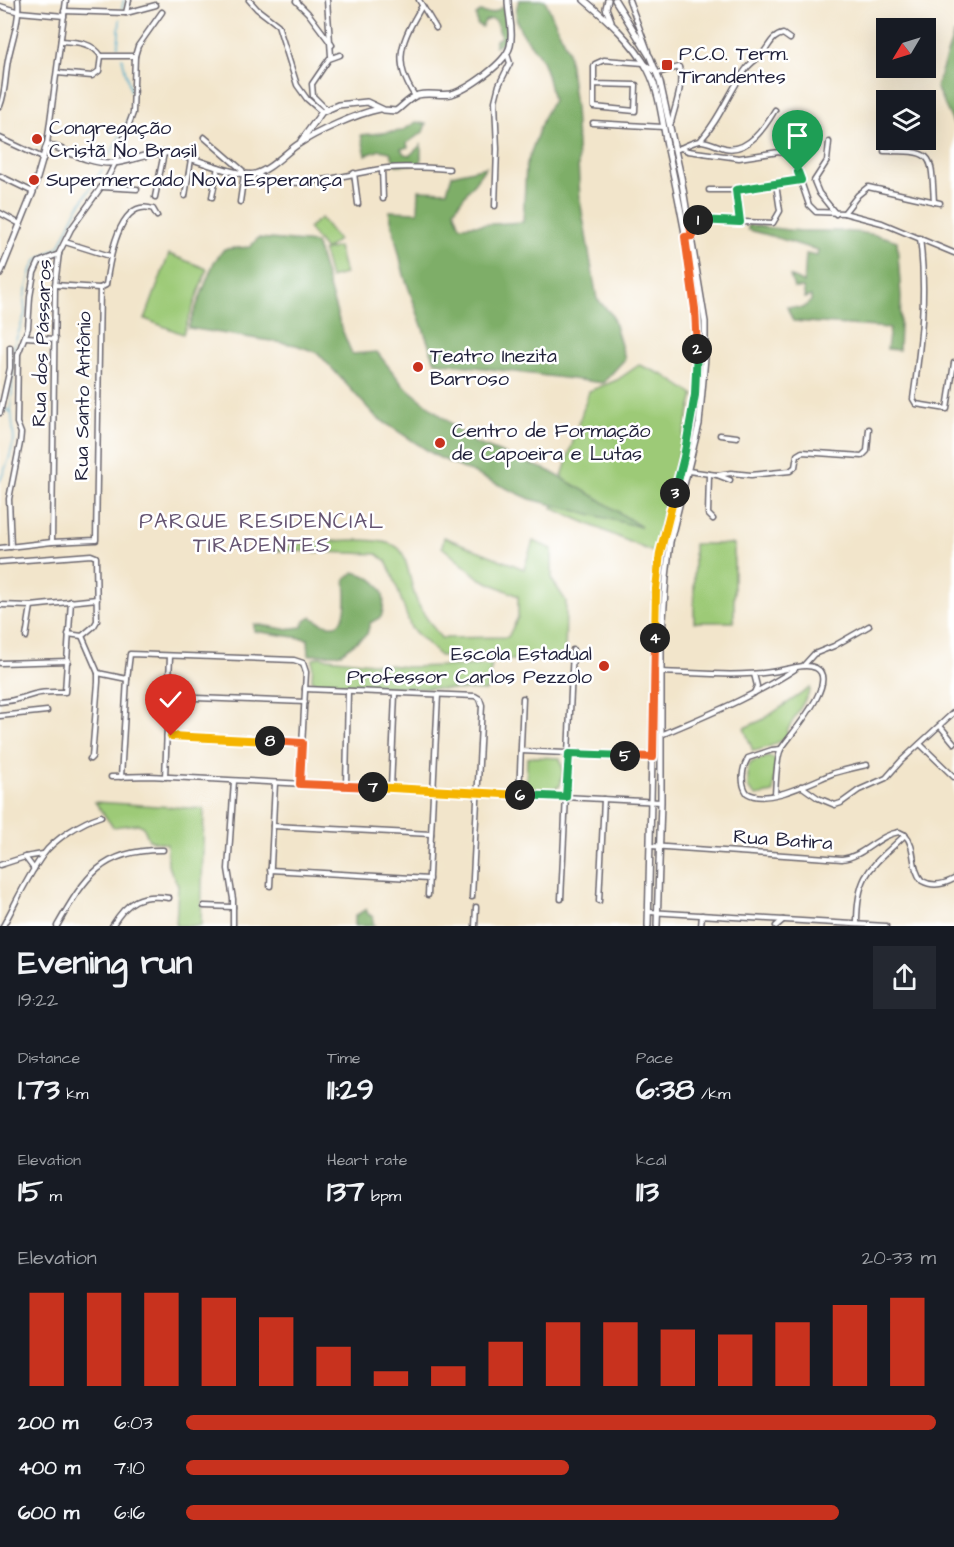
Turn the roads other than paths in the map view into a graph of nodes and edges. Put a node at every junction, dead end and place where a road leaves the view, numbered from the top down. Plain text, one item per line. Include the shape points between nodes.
1 (18, 0) edge
2 (66, 0) edge
3 (129, 0) edge
4 (249, 0) edge
5 (327, 0) edge
6 (419, 0) edge
7 (508, 0) edge
8 (584, 0) edge
9 (608, 0) edge
10 (615, 0) edge
11 (629, 0) edge
12 (296, 1) edge
13 (156, 5) dead end
14 (0, 6) edge
15 (422, 6) junction
16 (19, 12) junction
17 (162, 12) dead end
18 (64, 13) junction
19 (126, 13) junction
20 (614, 27) junction
21 (436, 28) dead end
22 (790, 39) dead end
23 (61, 41) junction
24 (332, 45) junction
25 (637, 53) junction
26 (507, 54) junction
27 (340, 55) dead end
28 (101, 56) junction
29 (135, 56) junction
30 (332, 56) junction
31 (650, 57) junction
32 (630, 61) junction
33 (645, 63) junction
34 (57, 73) junction
35 (657, 73) junction
36 (594, 84) junction
37 (654, 86) junction
38 (415, 96) junction
39 (0, 106) edge
40 (372, 107) junction
41 (775, 110) dead end
42 (324, 111) junction
43 (592, 123) dead end
44 (311, 127) junction
45 (667, 127) junction
46 (316, 134) junction
47 (204, 137) dead end
48 (0, 138) edge
49 (700, 141) junction
50 (829, 142) dead end
51 (299, 143) junction
52 (47, 144) junction
53 (678, 149) junction
54 (884, 151) dead end
55 (892, 151) joint
56 (164, 153) junction
57 (43, 158) junction
58 (191, 158) junction
59 (115, 163) junction
60 (218, 166) junction
61 (382, 169) junction
62 (449, 169) dead end
63 (354, 173) junction
64 (244, 174) junction
65 (255, 174) junction
66 (0, 176) edge
67 (801, 180) junction
68 (777, 184) junction
69 (101, 187) junction
70 (137, 189) dead end
71 (709, 190) dead end
72 (736, 190) junction
73 (33, 192) junction
74 (185, 196) dead end
75 (155, 197) dead end
76 (212, 197) dead end
77 (383, 199) dead end
78 (240, 202) dead end
79 (934, 202) junction
80 (940, 203) dead end
81 (358, 204) dead end
82 (495, 206) dead end
83 (0, 213) edge
84 (836, 213) junction
85 (844, 213) junction
86 (157, 216) dead end
87 (681, 219) junction
88 (689, 220) junction
89 (740, 222) junction
90 (20, 224) junction
91 (692, 236) junction
92 (685, 237) junction
93 (920, 238) junction
94 (65, 242) junction
95 (59, 253) junction
96 (954, 254) edge
97 (110, 256) junction
98 (2, 265) edge
99 (0, 274) edge
100 (55, 285) junction
101 (100, 288) junction
102 (26, 337) junction
103 (55, 339) junction
104 (10, 347) dead end
105 (954, 363) edge
106 (699, 395) junction
107 (0, 412) edge
108 (869, 429) dead end
109 (720, 435) dead end
110 (737, 437) dead end
111 (684, 471) junction
112 (709, 474) junction
113 (717, 475) junction
114 (730, 480) dead end
115 (668, 517) junction
116 (676, 519) junction
117 (713, 519) dead end
118 (52, 542) junction
119 (11, 547) junction
120 (0, 548) edge
121 (661, 550) junction
122 (669, 553) junction
123 (0, 562) edge
124 (97, 599) junction
125 (71, 601) junction
126 (656, 604) junction
127 (0, 605) edge
128 (31, 606) junction
129 (663, 608) junction
130 (869, 626) dead end
131 (68, 634) junction
132 (82, 636) junction
133 (26, 637) dead end
134 (573, 650) dead end
135 (170, 656) junction
136 (68, 661) junction
137 (0, 663) edge
138 (797, 668) junction
139 (661, 672) junction
140 (98, 673) junction
141 (754, 674) junction
142 (127, 679) junction
143 (305, 689) junction
144 (348, 691) junction
145 (395, 694) junction
146 (754, 694) junction
147 (438, 695) junction
148 (169, 696) junction
149 (523, 698) dead end
150 (0, 702) edge
151 (304, 702) junction
152 (47, 711) dead end
153 (954, 712) edge
154 (0, 716) edge
155 (940, 726) junction
156 (661, 735) junction
157 (167, 736) junction
158 (302, 743) junction
159 (954, 743) edge
160 (920, 744) junction
161 (781, 749) junction
162 (520, 751) junction
163 (569, 754) junction
164 (653, 757) junction
165 (90, 759) dead end
166 (867, 765) dead end
167 (111, 777) dead end
168 (122, 777) junction
169 (165, 777) junction
170 (954, 777) edge
171 (234, 781) junction
172 (275, 783) junction
173 (300, 784) junction
174 (346, 786) junction
175 (801, 786) junction
176 (391, 788) junction
177 (432, 790) junction
178 (478, 793) junction
179 (519, 795) junction
180 (775, 795) junction
181 (566, 797) junction
182 (604, 799) junction
183 (651, 801) junction
184 (661, 802) junction
185 (101, 816) dead end
186 (273, 826) junction
187 (431, 834) junction
188 (905, 835) junction
189 (651, 846) junction
190 (659, 847) junction
191 (163, 849) dead end
192 (44, 854) junction
193 (25, 857) junction
194 (0, 865) edge
195 (34, 870) junction
196 (270, 870) junction
197 (429, 879) junction
198 (954, 879) edge
199 (270, 886) dead end
200 (428, 895) dead end
201 (472, 897) dead end
202 (170, 898) dead end
203 (561, 899) dead end
204 (599, 901) dead end
205 (204, 906) dead end
206 (476, 907) dead end
207 (233, 908) junction
208 (649, 912) junction
209 (657, 912) junction
210 (702, 915) junction
211 (783, 919) junction
212 (856, 923) junction
213 (832, 924) edge
214 (848, 925) edge
215 (3, 926) edge
216 (57, 926) edge
217 (112, 926) edge
218 (233, 926) edge
219 (475, 926) edge
220 (648, 926) edge
221 (657, 926) edge
222 (700, 926) edge
223 (776, 926) edge
224 (886, 926) edge

1 - 16 street
2 - 18 street
3 - 19 street
4 - 42 street via 278,25 297,85 307,99
5 - 24 street
6 - 15 street
7 - 26 street via 511,34
8 - 20 street
9 - 20 street via 607,12
10 - 31 street
11 - 31 street
12 - 24 street
13 - 19 street
14 - 16 street
15 - 21 street
15 - 38 street via 407,32 401,53 401,68
16 - 18 street
16 - 39 street
17 - 29 street
18 - 19 street
18 - 23 street
20 - 25 street
22 - 49 street via 783,34 772,39 747,68 717,122
23 - 28 street via 87,44
23 - 34 street
24 - 30 street
25 - 32 street
25 - 33 street
26 - 38 street via 491,70 456,92
26 - 82 street via 510,63 496,93
27 - 30 street
28 - 29 street
28 - 34 street via 99,71 92,76
29 - 59 street, Rua dos Pássaros via 133,113
30 - 42 street via 315,76 311,88
31 - 35 street
32 - 33 street
32 - 36 street via 597,62
33 - 35 street
33 - 37 street
34 - 52 street
35 - 37 street
35 - 45 street
35 - 45 street via 679,68 680,81
36 - 36 street via 636,86 636,110 594,108
37 - 45 street
38 - 40 street via 396,111
40 - 42 street via 358,102
40 - 46 street
41 - 49 street via 762,132 741,146 732,149
42 - 44 street
43 - 45 street
44 - 46 street
44 - 51 street
45 - 53 street
45 - 87 street
46 - 51 street
47 - 64 street
48 - 57 street
49 - 53 street
50 - 84 street via 827,161 814,184
51 - 65 street
52 - 57 street
52 - 59 street via 94,161
53 - 67 street via 739,158 783,153 794,161
53 - 88 street
54 - 55 street
55 - 79 street via 917,152 927,158 931,163
56 - 58 street
56 - 59 street
56 - 75 street
57 - 73 street
58 - 60 street
58 - 74 street
59 - 69 street, Rua dos Pássaros
60 - 64 street
60 - 76 street
61 - 62 street
61 - 63 street
61 - 77 street
63 - 65 street via 301,183
63 - 81 street
64 - 65 street
64 - 78 street
66 - 73 street
67 - 68 street
67 - 84 street via 813,210
68 - 72 street
68 - 89 street via 780,211 775,221
69 - 70 street
69 - 94 street, Rua dos Pássaros
71 - 72 street
72 - 89 street
73 - 90 street
79 - 80 street
79 - 85 street via 868,187
83 - 90 street
84 - 85 street
85 - 93 street
86 - 97 street via 148,208 132,213
87 - 88 street
87 - 92 street
88 - 89 street
88 - 91 street
90 - 98 street
91 - 92 street
91 - 106 street via 705,322
92 - 106 street via 697,332
93 - 96 street
93 - 105 street via 924,315 914,401 917,405 947,409
94 - 95 street, Rua dos Pássaros
94 - 97 street
95 - 100 street, Rua dos Pássaros
95 - 102 street via 36,267
97 - 101 street, Rua Santo Antônio via 106,285
98 - 99 street
100 - 101 street
100 - 103 street, Rua dos Pássaros
101 - 118 street, Rua Santo Antônio via 96,540
102 - 103 street
102 - 119 street via 18,354 17,423 21,434 9,499
103 - 118 street, Rua dos Pássaros
104 - 107 street via 10,368
106 - 111 street
108 - 113 street via 867,451 862,456 802,452 792,470
109 - 110 street
111 - 112 street
111 - 115 street
111 - 116 street
112 - 113 street
112 - 117 street via 708,514
113 - 114 street
115 - 116 street
115 - 121 street
116 - 122 street
118 - 119 street
119 - 120 street
121 - 122 street
121 - 126 street
122 - 129 street
123 - 124 street via 92,555 96,557
124 - 125 street
124 - 132 street via 97,621
125 - 128 street
125 - 131 street
126 - 129 street
126 - 164 street
127 - 128 street
128 - 133 street
129 - 139 street
130 - 138 street via 814,654
131 - 132 street
131 - 136 street
132 - 140 street
134 - 163 street
135 - 142 street via 132,654
135 - 143 street via 294,660 305,666
135 - 148 street
136 - 137 street
136 - 150 street via 65,692
138 - 141 street
138 - 146 street
138 - 161 street via 819,670 822,688
139 - 141 street
139 - 156 street
140 - 142 street
140 - 165 street
141 - 146 street
142 - 168 street
143 - 144 street
143 - 151 street
144 - 145 street
144 - 174 street
145 - 147 street
145 - 176 street
146 - 156 street
147 - 177 street
147 - 178 street via 477,696 481,700
148 - 151 street
148 - 157 street
149 - 162 street
151 - 158 street
152 - 154 street
153 - 155 street
155 - 159 street
155 - 160 street
156 - 184 street
157 - 158 street
157 - 169 street
158 - 173 street
160 - 170 street
160 - 175 street via 886,778 841,803 835,805
161 - 180 street
161 - 180 street via 752,756 744,767 747,793 756,797
162 - 163 street
162 - 179 street
163 - 164 street
163 - 181 street
164 - 183 street
166 - 175 street
167 - 168 street
168 - 169 street
169 - 171 street
171 - 172 street
171 - 207 street via 228,869
172 - 173 street
172 - 186 street
173 - 174 street
174 - 176 street
175 - 180 street
176 - 177 street
177 - 178 street
177 - 187 street
178 - 179 street
178 - 201 street
179 - 181 street
181 - 182 street
181 - 203 street
182 - 183 street
182 - 204 street
183 - 184 street
183 - 189 street
184 - 190 street
185 - 192 street via 67,833
186 - 187 street
186 - 196 street
187 - 197 street
188 - 190 street, Rua Batira via 889,834 842,859
188 - 198 street via 922,881 937,885
188 - 212 street via 862,880
189 - 190 street, Rua Batira
189 - 208 street
190 - 209 street
191 - 216 street via 130,852 94,872
192 - 193 street
192 - 195 street
193 - 194 street
193 - 195 street
195 - 215 street
196 - 197 street
196 - 199 street
197 - 200 street
202 - 217 street via 151,895 138,899
205 - 207 street
206 - 219 street
207 - 218 street
208 - 209 street
208 - 220 street
209 - 210 street
209 - 221 street
210 - 211 street
210 - 222 street
211 - 213 street
211 - 223 street
212 - 214 street
212 - 224 street
213 - 214 street

